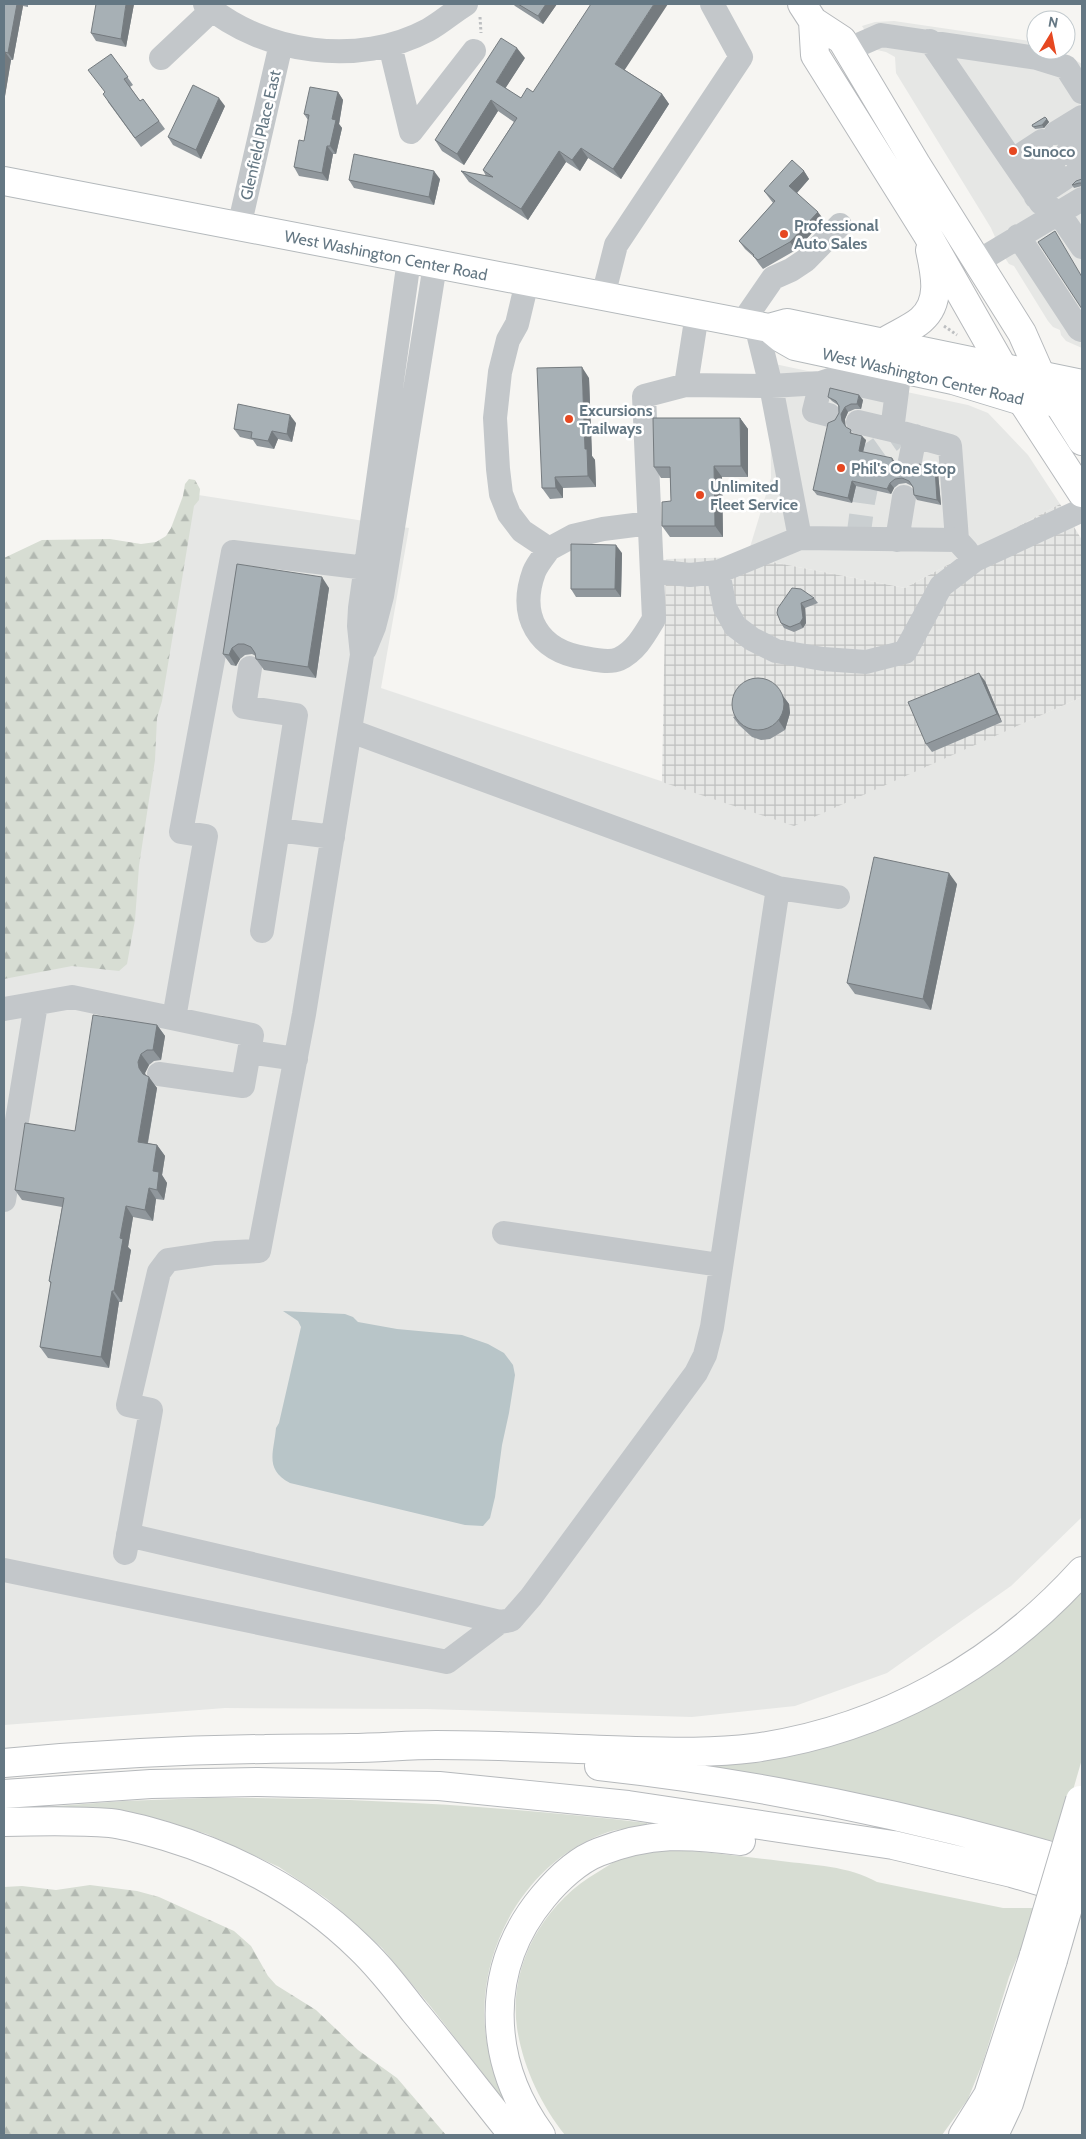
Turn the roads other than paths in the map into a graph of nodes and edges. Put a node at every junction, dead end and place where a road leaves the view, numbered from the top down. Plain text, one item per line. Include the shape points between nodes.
1 (712, 4) edge
2 (209, 7) edge
3 (473, 8) edge
4 (808, 13) edge
5 (930, 41) junction
6 (281, 44) junction
7 (390, 45) junction
8 (847, 50) junction
9 (474, 51) road end
10 (161, 58) dead end
11 (1082, 92) edge
12 (1082, 117) edge
13 (1066, 156) edge
14 (1025, 178) junction
15 (4, 181) edge
16 (1082, 199) edge
17 (1058, 212) junction
18 (840, 225) dead end
19 (238, 227) junction
20 (927, 234) junction
21 (1018, 236) junction
22 (1065, 257) edge
23 (422, 262) junction
24 (977, 262) junction
25 (527, 282) junction
26 (603, 296) junction
27 (697, 314) junction
28 (756, 325) junction
29 (1082, 330) edge
30 (884, 342) junction
31 (1002, 368) junction
32 (1042, 376) junction
33 (1082, 384) edge
34 (686, 385) junction
35 (770, 386) junction
36 (1022, 401) junction
37 (896, 402) junction
38 (1070, 405) edge
39 (859, 414) dead end
40 (914, 436) junction
41 (1082, 442) edge
42 (909, 466) dead end
43 (1082, 493) edge
44 (904, 497) dead end
45 (1082, 510) edge
46 (650, 523) junction
47 (800, 538) junction
48 (897, 540) junction
49 (957, 540) junction
50 (549, 549) junction
51 (975, 560) junction
52 (366, 568) junction
53 (652, 571) junction
54 (718, 572) junction
55 (362, 655) junction
56 (250, 668) dead end
57 (351, 731) junction
58 (278, 830) junction
59 (333, 837) junction
60 (778, 888) junction
61 (838, 897) dead end
62 (262, 931) dead end
63 (36, 1004) junction
64 (4, 1009) edge
65 (174, 1018) junction
66 (249, 1052) junction
67 (296, 1059) junction
68 (159, 1074) dead end
69 (4, 1200) edge
70 (504, 1233) dead end
71 (720, 1265) junction
72 (4, 1570) edge
73 (1082, 1571) edge
74 (500, 1622) junction
75 (351, 1748) junction
76 (4, 1763) edge
77 (4, 1794) edge
78 (1081, 1796) edge
79 (4, 1822) edge
80 (893, 1845) junction
81 (1082, 1859) edge
82 (1082, 1864) edge
83 (1082, 1894) edge
84 (1043, 1958) junction
85 (513, 2135) edge
86 (541, 2135) edge
87 (964, 2135) edge
88 (994, 2135) edge

1 - 26 street via 740,57 616,245
2 - 6 street via 239,27
2 - 10 street
3 - 7 street
4 - 8 main road via 842,40
4 - 20 main road via 815,54
5 - 8 street via 881,35
5 - 11 street via 1037,58 1066,67
5 - 14 street
6 - 7 street via 312,50
6 - 19 street, Glenfield Place East
7 - 9 street via 411,132
8 - 24 main road
12 - 13 street
13 - 14 street
13 - 14 street
14 - 17 street via 1041,203
15 - 19 main road, West Washington Center Road
16 - 17 street
17 - 21 street
17 - 22 street
18 - 28 street via 806,260 773,278
19 - 23 main road, West Washington Center Road
20 - 30 main road via 935,276 935,300 922,319
20 - 31 main road
21 - 22 street
21 - 24 street
22 - 29 street via 1068,301
23 - 25 main road, West Washington Center Road
23 - 52 street
23 - 55 street via 382,596
24 - 32 main road via 1022,333
25 - 26 main road, West Washington Center Road
25 - 50 street via 500,372 495,418 498,470 508,514 522,531
26 - 27 main road, West Washington Center Road
27 - 28 main road, West Washington Center Road
27 - 34 street
28 - 30 main road, West Washington Center Road via 787,323
28 - 35 street
28 - 37 main road, West Washington Center Road
30 - 31 main road, West Washington Center Road
31 - 32 main road, West Washington Center Road
31 - 36 main road
32 - 33 main road, West Washington Center Road
32 - 38 main road
34 - 35 street
34 - 46 street via 644,396
35 - 37 street via 825,399 833,379
35 - 47 street
36 - 37 main road, West Washington Center Road via 953,380
36 - 38 main road, West Washington Center Road
36 - 43 main road
37 - 39 street
37 - 40 street
38 - 41 main road
40 - 42 street
40 - 49 street via 950,446
44 - 48 street
45 - 51 street
46 - 50 street via 573,536
46 - 53 street
47 - 48 street
47 - 54 street
48 - 49 street
49 - 51 street
50 - 53 street via 535,570 528,610 534,628 549,645 569,656 618,660 640,644 654,619
51 - 54 street via 941,586 905,652 866,662 776,651 752,639 735,626 725,608
52 - 55 street via 359,626
52 - 65 street via 232,552 181,832 206,836
53 - 54 street via 690,575
55 - 57 street
56 - 58 street via 244,707 296,715
57 - 59 street
57 - 60 street
58 - 59 street
58 - 62 street
59 - 67 street
60 - 61 street
60 - 71 street
63 - 64 street
63 - 65 street via 72,997
63 - 69 street
65 - 66 street via 252,1035
66 - 67 street
66 - 68 street via 243,1086
67 - 74 street via 260,1251 168,1260 159,1272 128,1405 151,1410 126,1544
70 - 71 street
71 - 74 street via 712,1326 705,1355 696,1373 531,1597 511,1620
72 - 74 street via 447,1662
73 - 75 main road via 1023,1629 964,1672 891,1710 794,1740 754,1748 681,1752 490,1745
75 - 76 main road via 186,1752
75 - 82 main road via 543,1759 722,1783 899,1816
77 - 80 main road via 150,1784 267,1782 440,1786 628,1805
78 - 84 main road, bridge
79 - 85 main road via 74,1821 147,1831 239,1863 277,1883 316,1910 360,1948
80 - 83 main road via 1012,1873
80 - 86 main road via 838,1853 670,1835 646,1838 597,1852 573,1869 548,1891 516,1938 507,1960 500,2000 506,2062 524,2109
81 - 84 main road, bridge
84 - 87 main road via 988,2095
84 - 88 main road via 1009,2103

